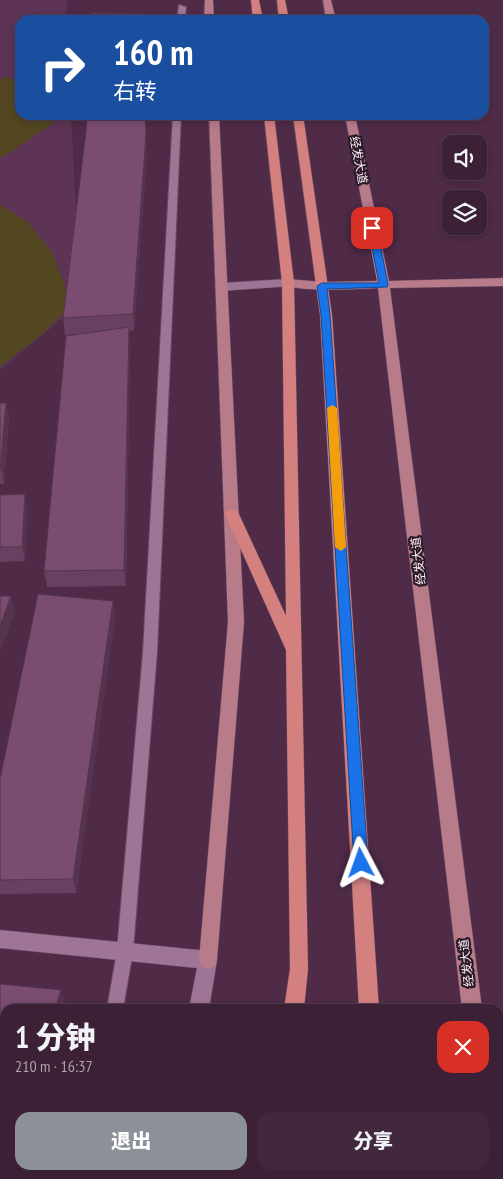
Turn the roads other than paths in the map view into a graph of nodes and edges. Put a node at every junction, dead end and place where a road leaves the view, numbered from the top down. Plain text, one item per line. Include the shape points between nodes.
1 (209, 0) edge
2 (255, 0) edge
3 (281, 0) edge
4 (327, 0) edge
5 (182, 7) dead end
6 (181, 15) edge
7 (210, 15) edge
8 (257, 15) edge
9 (283, 15) edge
10 (330, 15) edge
11 (177, 120) edge
12 (214, 120) edge
13 (271, 120) edge
14 (299, 120) edge
15 (351, 120) edge
16 (503, 282) edge
17 (288, 283) junction
18 (384, 285) junction
19 (322, 286) junction
20 (221, 287) junction
21 (232, 514) junction
22 (294, 650) junction
23 (0, 939) edge
24 (125, 952) junction
25 (208, 960) junction
26 (116, 1004) edge
27 (200, 1004) edge
28 (295, 1004) edge
29 (369, 1004) edge
30 (471, 1004) edge

1 - 7 main road
2 - 8 main road
3 - 9 main road
4 - 10 main road
5 - 6 lane
11 - 24 lane via 150,652
12 - 20 main road
13 - 17 main road
14 - 19 main road
15 - 18 main road, 经发大道
16 - 18 main road
17 - 19 main road
17 - 20 street
17 - 22 main road
18 - 19 main road
18 - 30 main road, 经发大道
19 - 29 main road
20 - 21 main road
21 - 22 main road
21 - 25 main road via 236,622
22 - 28 main road via 299,969
23 - 24 street
24 - 25 street
24 - 26 lane
25 - 27 street

